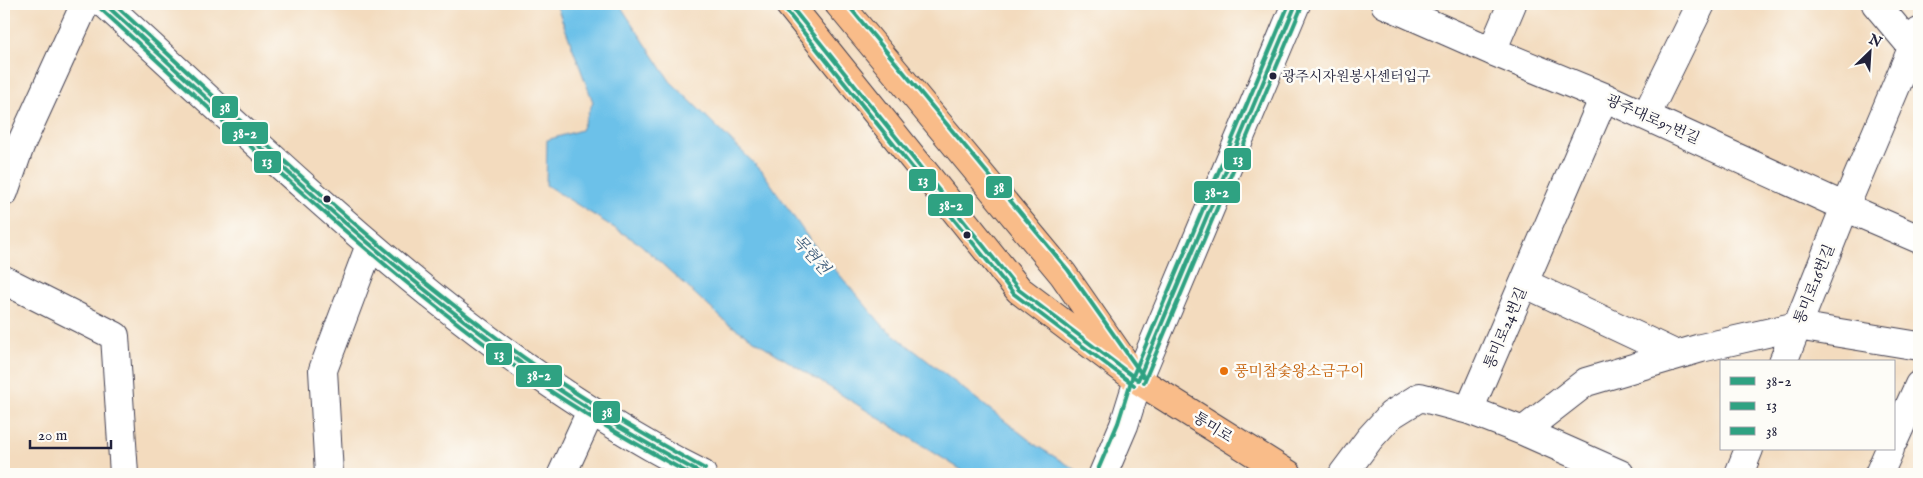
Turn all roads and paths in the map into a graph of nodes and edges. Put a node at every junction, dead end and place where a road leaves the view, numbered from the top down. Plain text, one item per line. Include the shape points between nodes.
1 (85, 4) edge
2 (105, 4) edge
3 (789, 4) edge
4 (839, 4) edge
5 (1296, 4) edge
6 (1385, 4) edge
7 (1512, 4) edge
8 (1701, 4) edge
9 (1876, 4) edge
10 (1917, 48) edge
11 (1492, 51) junction
12 (1604, 97) junction
13 (1646, 116) junction
14 (12, 151) edge
15 (4, 192) edge
16 (1845, 207) junction
17 (1919, 239) edge
18 (370, 245) junction
19 (4, 280) edge
20 (1524, 282) junction
21 (1797, 326) junction
22 (1919, 346) edge
23 (1677, 355) junction
24 (1784, 360) edge
25 (1138, 380) junction
26 (1919, 385) edge
27 (1469, 410) junction
28 (591, 411) junction
29 (1523, 431) junction
30 (1896, 436) edge
31 (1749, 450) edge
32 (1890, 450) edge
33 (124, 474) edge
34 (329, 474) edge
35 (562, 474) edge
36 (702, 474) edge
37 (1103, 474) edge
38 (1288, 474) edge
39 (1343, 474) edge
40 (1620, 474) edge
41 (1739, 474) edge
42 (1879, 474) edge

1 - 14 street
2 - 18 street
3 - 25 main road, 통미로 via 1019,290
4 - 25 main road, 통미로 via 1063,274
5 - 25 street
6 - 11 street, 광주대로97번길
7 - 11 street
8 - 13 street
9 - 10 street
10 - 16 street, 통미로16번길
11 - 12 street, 광주대로97번길
12 - 13 street, 광주대로97번길
12 - 20 street, 통미로24번길
13 - 16 street, 광주대로97번길
14 - 15 street
16 - 17 street, 광주대로97번길
16 - 21 street, 통미로16번길
18 - 28 street via 510,358
18 - 34 street via 323,370
19 - 33 street via 115,336
20 - 23 street
20 - 27 street, 통미로24번길
21 - 22 street
21 - 23 street
21 - 24 street, 통미로16번길
23 - 29 street via 1586,382
25 - 37 street via 1124,425
25 - 38 main road, 통미로
26 - 30 street
27 - 29 street
27 - 39 street via 1420,397 1391,415
28 - 35 street
28 - 36 street
29 - 40 street
31 - 41 street
32 - 42 street

